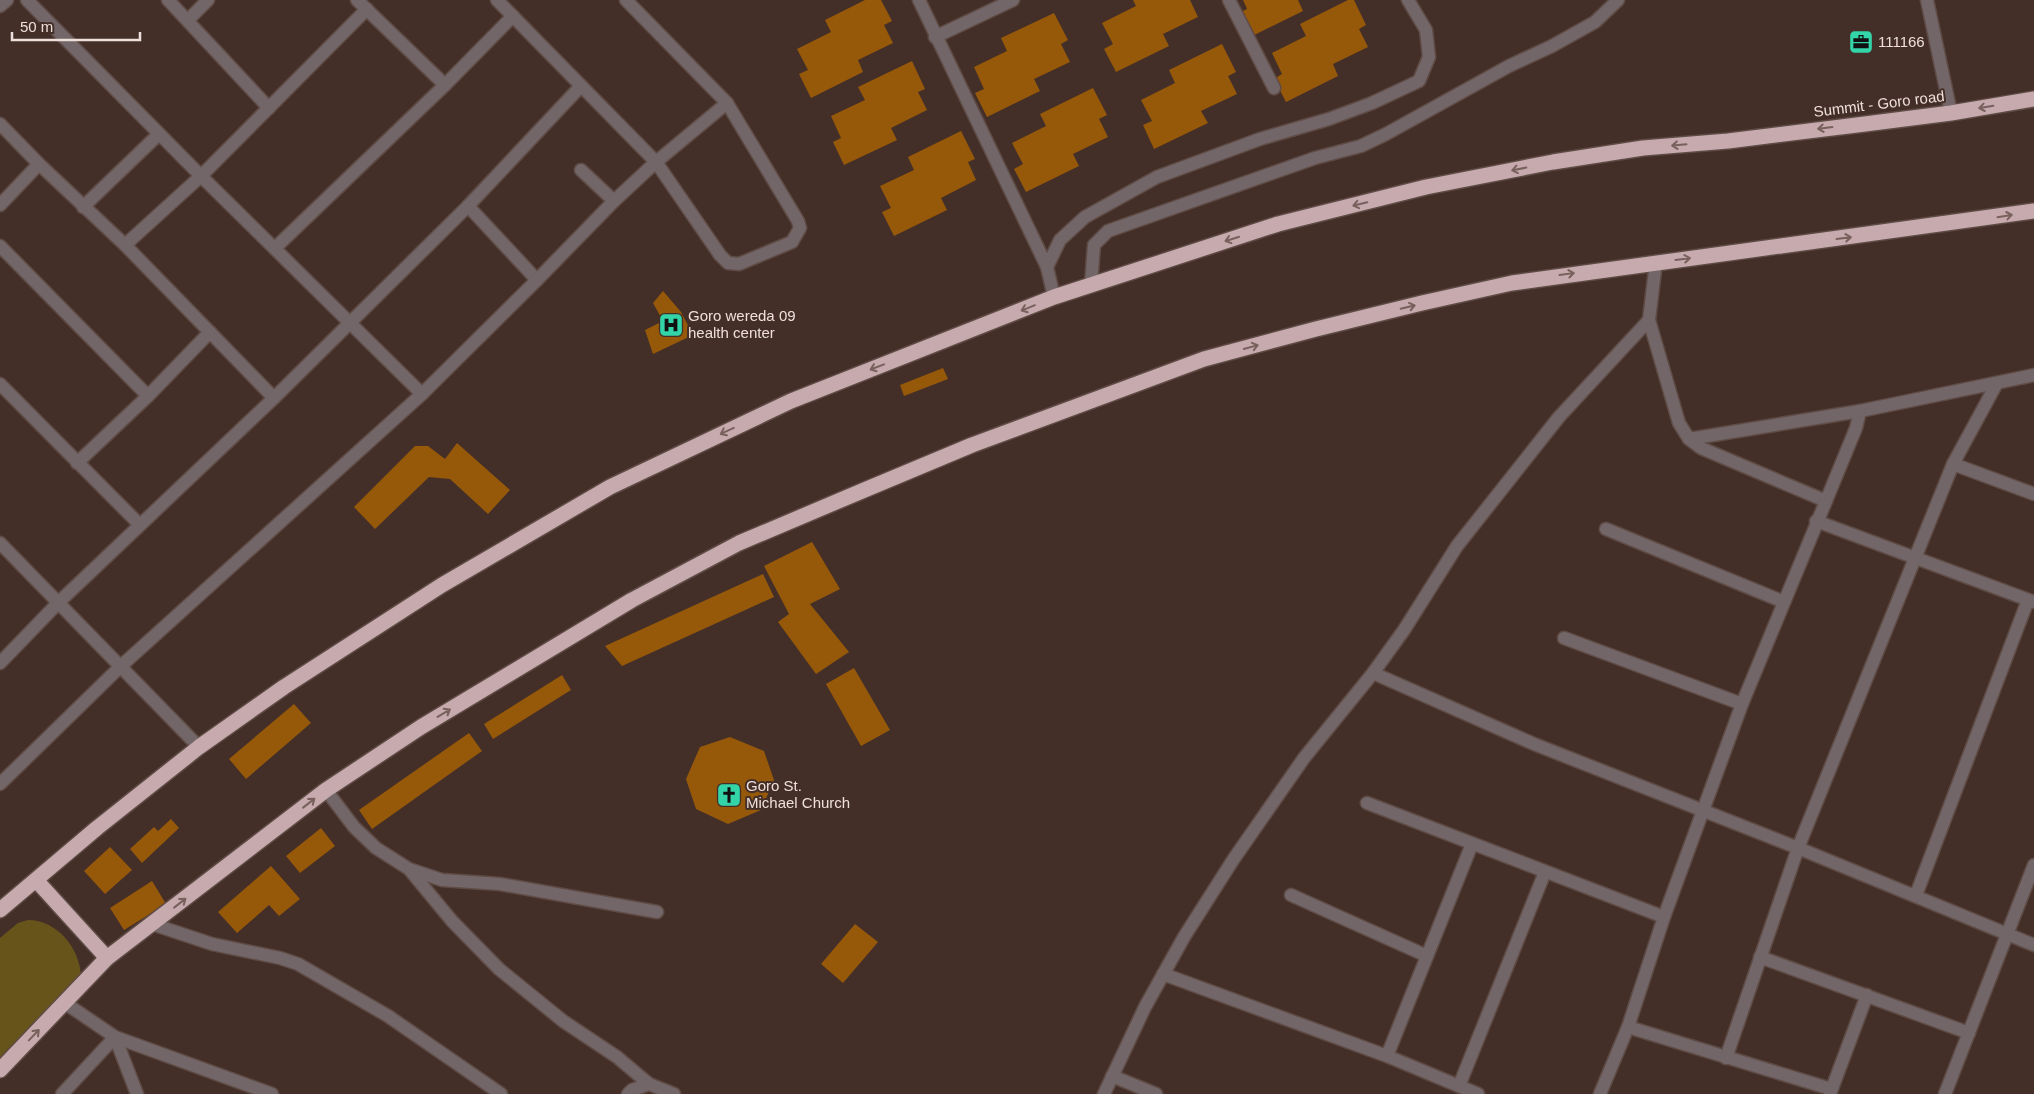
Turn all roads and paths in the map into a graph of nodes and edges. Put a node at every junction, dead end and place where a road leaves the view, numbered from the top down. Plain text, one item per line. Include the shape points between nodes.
1 (7, 0) edge
2 (27, 0) edge
3 (168, 0) edge
4 (208, 0) edge
5 (357, 0) edge
6 (497, 0) edge
7 (626, 0) edge
8 (919, 0) edge
9 (1013, 0) edge
10 (1230, 0) edge
11 (1408, 0) edge
12 (1618, 0) edge
13 (1928, 0) edge
14 (0, 6) edge
15 (367, 10) junction
16 (513, 16) junction
17 (188, 20) junction
18 (935, 37) junction
19 (445, 85) junction
20 (581, 86) junction
21 (1274, 88) dead end
22 (2034, 99) edge
23 (728, 103) junction
24 (269, 108) junction
25 (1950, 113) junction
26 (0, 124) edge
27 (159, 134) junction
28 (656, 162) junction
29 (38, 164) junction
30 (581, 170) dead end
31 (201, 176) junction
32 (614, 201) junction
33 (0, 205) edge
34 (83, 206) junction
35 (468, 206) junction
36 (2034, 211) edge
37 (124, 245) junction
38 (0, 246) edge
39 (275, 248) junction
40 (1656, 262) junction
41 (1047, 267) junction
42 (537, 280) junction
43 (1091, 285) junction
44 (1054, 297) junction
45 (1649, 320) junction
46 (350, 323) junction
47 (210, 332) junction
48 (2032, 377) edge
49 (1998, 383) junction
50 (0, 384) edge
51 (422, 394) junction
52 (148, 396) junction
53 (274, 398) junction
54 (1860, 411) junction
55 (1689, 438) junction
56 (77, 463) junction
57 (1953, 464) junction
58 (2034, 494) edge
59 (1826, 501) junction
60 (1816, 522) junction
61 (140, 525) junction
62 (1606, 529) dead end
63 (0, 543) edge
64 (1916, 558) junction
65 (2031, 601) edge
66 (59, 602) junction
67 (1784, 602) junction
68 (1564, 638) dead end
69 (0, 663) edge
70 (121, 666) junction
71 (1373, 672) junction
72 (1742, 704) junction
73 (199, 747) junction
74 (0, 784) edge
75 (326, 790) junction
76 (1367, 803) dead end
77 (1704, 811) junction
78 (1472, 844) junction
79 (1798, 848) junction
80 (2034, 865) edge
81 (409, 869) junction
82 (1545, 872) junction
83 (36, 880) junction
84 (1916, 895) junction
85 (1291, 896) dead end
86 (0, 910) edge
87 (657, 912) dead end
88 (1664, 917) junction
89 (152, 924) junction
90 (2007, 934) junction
91 (2034, 945) edge
92 (1427, 956) junction
93 (1760, 956) junction
94 (107, 958) junction
95 (1163, 974) junction
96 (1867, 995) junction
97 (65, 1003) junction
98 (1628, 1027) junction
99 (1969, 1033) junction
100 (115, 1038) junction
101 (1387, 1056) junction
102 (1726, 1058) junction
103 (0, 1070) edge
104 (1112, 1076) junction
105 (649, 1084) junction
106 (1458, 1086) junction
107 (1830, 1091) edge
108 (62, 1094) edge
109 (137, 1094) edge
110 (272, 1094) edge
111 (501, 1094) edge
112 (628, 1094) edge
113 (674, 1094) edge
114 (1104, 1094) edge
115 (1156, 1094) edge
116 (1478, 1094) edge
117 (1600, 1094) edge
118 (1945, 1094) edge

1 - 14 street
2 - 27 street
3 - 17 street
4 - 17 street
5 - 15 street
6 - 16 street
7 - 23 street
8 - 18 street
9 - 18 street
10 - 21 street
11 - 41 street via 1426,30 1429,57 1419,81 1329,119 1260,139 1157,177 1085,217 1060,240
12 - 43 street via 1595,22 1578,32 1360,146 1315,158 1108,231 1094,245
13 - 25 street
15 - 19 street
15 - 24 street
16 - 19 street
16 - 20 street
17 - 24 street
18 - 41 street
19 - 39 street
20 - 28 street
20 - 35 street
22 -> 25 highway, Summit - Goro road
23 - 28 street
23 - 28 street via 798,221 800,228 792,242 739,264 728,263
24 - 31 street
25 -> 43 highway, Summit - Goro road via 1728,141 1643,148 1426,187 1278,224
26 - 29 street
27 - 31 street
27 - 34 street
28 - 32 street
29 - 33 street
29 - 34 street
30 - 32 street
31 - 37 street
31 - 39 street
32 - 42 street
34 - 37 street
35 - 42 street
35 - 46 street
40 -> 36 highway
37 - 47 street
38 - 52 street
39 - 46 street
40 - 45 street
75 -> 40 highway via 421,727 632,600 739,544 972,445 1204,360 1316,328 1503,285
41 - 44 street
42 - 51 street
43 - 44 highway, Summit - Goro road
44 -> 73 highway, Summit - Goro road via 791,401 610,487 442,585 284,687
45 - 55 street via 1679,423
45 - 71 street via 1559,417 1456,546 1404,630
46 - 51 street
46 - 53 street
47 - 52 street
47 - 53 street
48 - 49 street
49 - 54 street
49 - 57 street
50 - 56 street
51 - 70 street
52 - 56 street
53 - 61 street
54 - 55 street
54 - 59 street
55 - 59 street via 1701,448
56 - 61 street
57 - 58 street
57 - 64 street
59 - 60 street
60 - 64 street
60 - 67 street
61 - 66 street
62 - 67 street
63 - 66 street
64 - 65 street
64 - 79 street
65 - 84 street
66 - 69 street
66 - 70 street
67 - 72 street
68 - 72 street
70 - 73 street
70 - 74 street
71 - 77 street via 1534,744
71 - 95 street via 1304,758 1233,860
72 - 77 street
73 - 83 highway, Summit - Goro road
75 - 81 street via 354,827 376,848
89 -> 75 highway
76 - 78 street
77 - 79 street
77 - 88 street
78 - 82 street
78 - 92 street
79 - 84 street
79 - 93 street
80 - 90 street
81 - 87 street via 442,880 500,884
81 - 105 street via 452,921 500,969 563,1021 617,1057
82 - 88 street
82 - 106 street
83 - 86 highway, Summit - Goro road
83 - 94 highway
84 - 90 street
85 - 92 street
88 - 98 street
89 - 94 highway
89 - 111 street via 212,944 298,964 388,1016
90 - 91 street
90 - 99 street
92 - 101 street
93 - 96 street
93 - 102 street
94 - 97 highway
95 - 101 street
95 - 104 street
96 - 99 street
96 - 107 street
97 - 100 street
103 -> 97 highway
98 - 102 street
98 - 117 street
99 - 118 street
100 - 108 street
100 - 109 street
100 - 110 street
101 - 106 street
102 - 107 street
104 - 114 street
104 - 115 street
105 - 112 street
105 - 113 street
106 - 116 street

